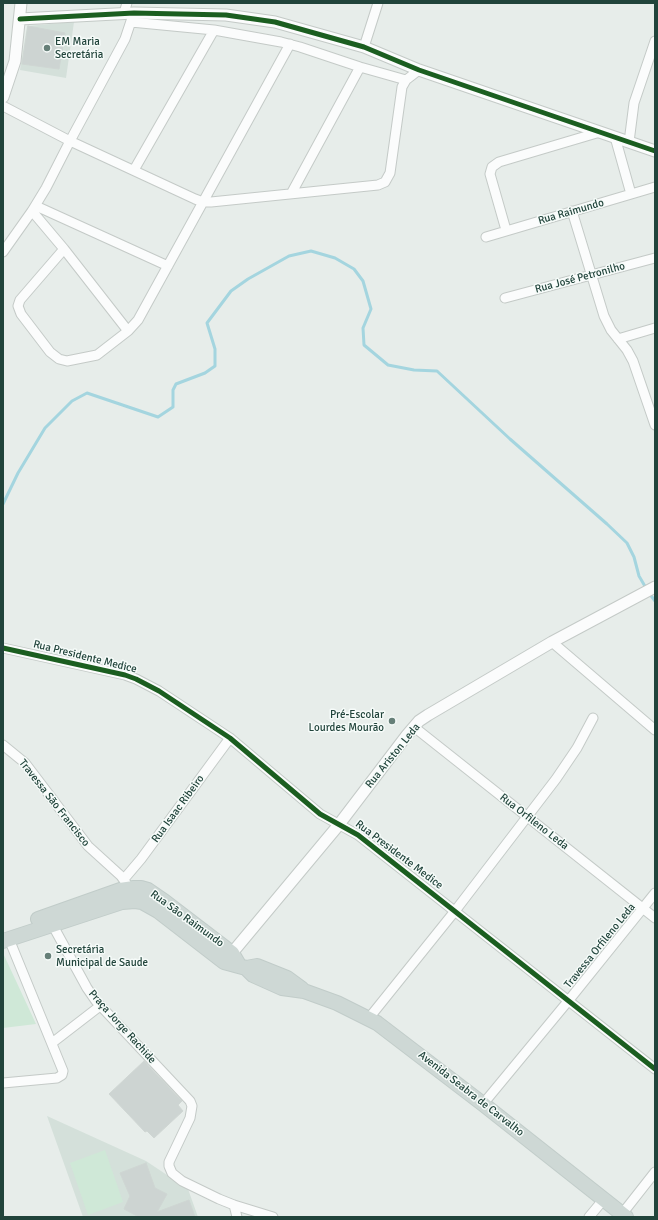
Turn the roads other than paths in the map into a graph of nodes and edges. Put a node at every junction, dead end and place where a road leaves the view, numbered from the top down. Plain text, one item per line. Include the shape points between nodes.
1 (22, 3) edge
2 (378, 3) edge
3 (129, 13) edge
4 (20, 19) junction
5 (214, 30) junction
6 (655, 41) edge
7 (290, 44) junction
8 (364, 47) junction
9 (360, 67) junction
10 (420, 70) junction
11 (406, 80) junction
12 (3, 97) edge
13 (3, 106) edge
14 (600, 132) junction
15 (615, 137) junction
16 (70, 141) junction
17 (629, 142) junction
18 (655, 151) edge
19 (134, 170) junction
20 (655, 187) edge
21 (291, 194) junction
22 (631, 194) junction
23 (203, 202) junction
24 (34, 208) junction
25 (572, 211) junction
26 (506, 230) junction
27 (486, 237) dead end
28 (64, 249) junction
29 (3, 252) edge
30 (655, 258) edge
31 (168, 266) junction
32 (592, 276) junction
33 (505, 298) dead end
34 (655, 328) edge
35 (128, 331) junction
36 (618, 339) junction
37 (655, 425) edge
38 (655, 587) edge
39 (552, 642) junction
40 (3, 648) edge
41 (593, 718) dead end
42 (414, 727) junction
43 (655, 730) edge
44 (230, 738) junction
45 (3, 745) edge
46 (527, 816) junction
47 (339, 825) junction
48 (130, 889) junction
49 (655, 893) edge
50 (643, 908) junction
51 (455, 911) junction
52 (655, 918) edge
53 (52, 924) junction
54 (5, 937) edge
55 (228, 958) junction
56 (569, 1000) junction
57 (100, 1006) junction
58 (369, 1018) junction
59 (52, 1043) junction
60 (655, 1069) edge
61 (3, 1082) edge
62 (484, 1104) junction
63 (655, 1172) edge
64 (604, 1199) junction
65 (234, 1205) junction
66 (624, 1215) edge
67 (237, 1217) edge
68 (274, 1217) edge
69 (589, 1217) edge

1 - 4 street
2 - 8 street
3 - 4 street
3 - 5 street
3 - 8 street via 245,17 275,22
3 - 16 street via 122,44
4 - 12 street via 15,61
5 - 7 street
5 - 19 street
6 - 17 street via 634,103
7 - 9 street
7 - 23 street
8 - 10 street
9 - 11 street
9 - 21 street
10 - 11 street
10 - 14 street
11 - 21 street via 401,90 388,179 378,185
13 - 16 street
14 - 15 street
14 - 26 street via 499,162 492,167 490,174
15 - 17 street
15 - 22 street
16 - 19 street
16 - 24 street
17 - 18 street
19 - 23 street
20 - 22 street, Rua Raimundo
21 - 23 street
22 - 25 street, Rua Raimundo
23 - 31 street
24 - 28 street
24 - 29 street
24 - 31 street
25 - 26 street, Rua Raimundo
25 - 32 street
26 - 27 street, Rua Raimundo
28 - 35 street
28 - 35 street via 18,303 21,314 50,352 67,361 93,356
30 - 32 street, Rua José Petronilho
31 - 35 street via 142,314
32 - 33 street, Rua José Petronilho
32 - 36 street via 604,316
34 - 36 street
36 - 37 street via 633,361
38 - 39 street, Rua Ariston Leda
39 - 42 street, Rua Ariston Leda via 428,715
39 - 43 street
40 - 44 street, Rua Presidente Medice via 136,679 159,691
41 - 46 street via 567,763
42 - 46 street, Rua Orfileno Leda
42 - 47 street, Rua Ariston Leda
44 - 47 street, Rua Presidente Medice via 320,814
44 - 48 street, Rua Isaac Ribeiro via 141,859
45 - 48 street, Travessa São Francisco via 24,763 88,846
46 - 50 street, Rua Orfileno Leda
46 - 51 street
47 - 51 street, Rua Presidente Medice via 358,835
47 - 55 street, Rua Ariston Leda
48 - 53 main road
48 - 54 main road
48 - 55 main road, Rua São Raimundo via 142,902
49 - 50 street, Travessa Orfileno Leda
50 - 52 street, Rua Orfileno Leda
50 - 56 street, Travessa Orfileno Leda
51 - 56 street, Rua Presidente Medice
51 - 58 street
53 - 54 main road
53 - 57 street, Praça Jorge Rachide via 87,988
54 - 59 street
55 - 58 main road, Avenida Seabra de Carvalho via 253,975 282,988 304,991
56 - 60 street, Rua Presidente Medice
56 - 62 street, Travessa Orfileno Leda
57 - 59 street
57 - 65 street, Praça Jorge Rachide via 190,1101 192,1112 170,1158 170,1170 182,1180
58 - 62 main road, Avenida Seabra de Carvalho
59 - 61 street via 62,1065 62,1075 57,1078
62 - 64 main road, Avenida Seabra de Carvalho
63 - 66 street
64 - 66 main road, Avenida Seabra de Carvalho
64 - 69 street
65 - 67 street
65 - 68 street

